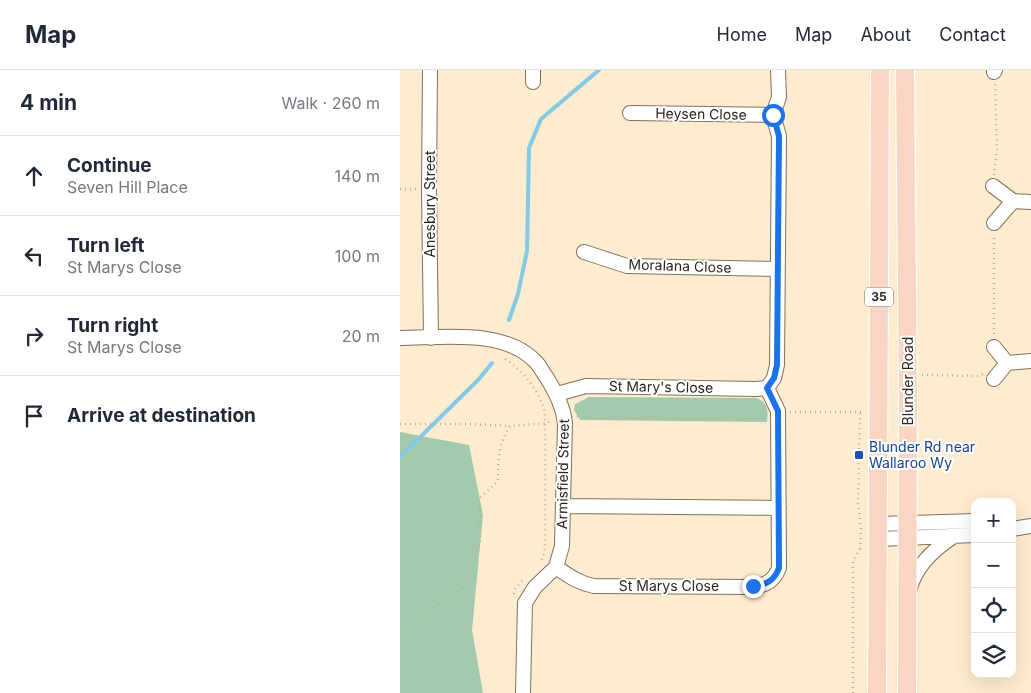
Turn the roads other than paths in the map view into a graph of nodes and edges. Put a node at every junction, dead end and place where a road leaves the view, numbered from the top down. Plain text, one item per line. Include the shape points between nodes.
1 (430, 70) edge
2 (778, 70) edge
3 (880, 70) edge
4 (905, 70) edge
5 (630, 113) dead end
6 (773, 115) junction
7 (993, 186) road end
8 (1013, 202) junction
9 (1031, 202) edge
10 (994, 223) road end
11 (584, 252) dead end
12 (777, 269) junction
13 (400, 338) edge
14 (431, 338) junction
15 (994, 347) road end
16 (1031, 361) edge
17 (1007, 364) junction
18 (990, 376) road end
19 (767, 388) junction
20 (557, 394) junction
21 (563, 506) junction
22 (779, 508) junction
23 (971, 522) edge
24 (1016, 523) edge
25 (1031, 525) edge
26 (1016, 528) edge
27 (908, 531) junction
28 (879, 532) junction
29 (971, 534) edge
30 (954, 535) junction
31 (556, 567) junction
32 (908, 598) junction
33 (523, 693) edge
34 (877, 693) edge
35 (907, 693) edge

1 - 14 street, Anesbury Street
2 - 6 street via 779,96
3 - 28 main road, 35
4 - 27 main road, Blunder Road / 35
5 - 6 street, Heysen Close
6 - 12 street via 779,136
7 - 8 street
8 - 9 street
8 - 10 street
11 - 12 street, Moralana Close via 627,266
12 - 19 street via 777,365
13 - 14 street, Armisfield Street
14 - 20 street, Armisfield Street via 479,337 518,349 536,361
15 - 17 street
16 - 17 street
17 - 18 street
19 - 20 street, St Mary's Close via 586,386
19 - 22 street, St Marys Close via 778,411
20 - 21 street, Armisfield Street via 564,415
21 - 22 street
21 - 31 street, Armisfield Street via 562,546
22 - 31 street, St Marys Close via 779,568 775,577 762,586 594,586 575,581
23 - 27 street
24 - 25 street
25 - 26 street
27 - 28 street
27 - 30 street
27 - 32 main road, Blunder Road / 35
28 - 34 main road, 35
29 - 30 street
30 - 32 street via 920,565
31 - 33 street via 535,587 525,603
32 - 35 main road, Blunder Road / 35

